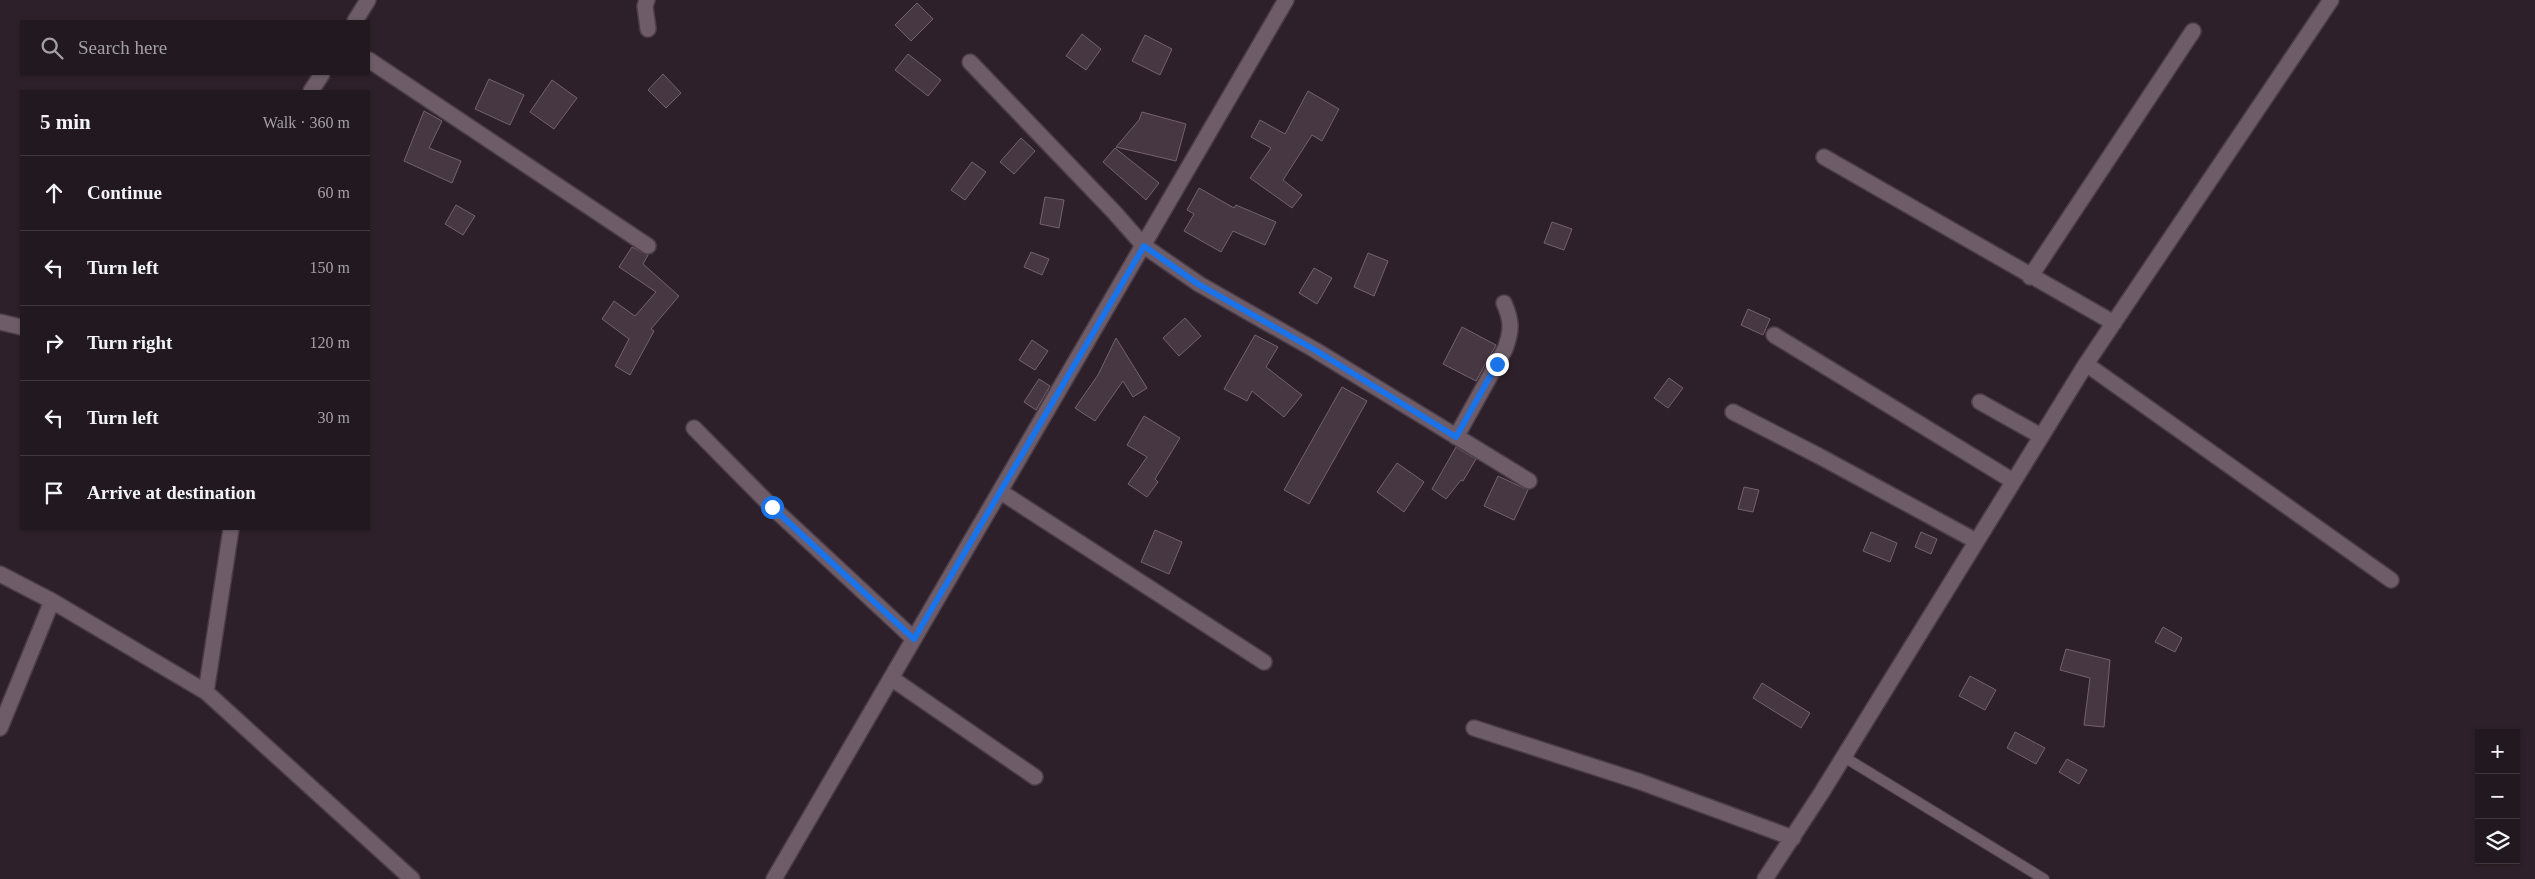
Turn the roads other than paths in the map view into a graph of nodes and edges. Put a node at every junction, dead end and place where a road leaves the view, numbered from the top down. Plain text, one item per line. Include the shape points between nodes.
1 (368, 0) edge
2 (648, 0) edge
3 (1286, 0) edge
4 (2331, 0) edge
5 (356, 20) edge
6 (648, 29) dead end
7 (2193, 32) dead end
8 (370, 61) edge
9 (970, 62) dead end
10 (321, 75) edge
11 (312, 90) edge
12 (1824, 157) dead end
13 (648, 246) dead end
14 (1144, 246) junction
15 (2030, 277) junction
16 (1504, 303) dead end
17 (0, 322) edge
18 (2114, 323) junction
19 (20, 327) edge
20 (1774, 336) dead end
21 (2086, 364) junction
22 (1980, 402) dead end
23 (1732, 412) dead end
24 (694, 428) dead end
25 (2041, 436) junction
26 (1456, 437) junction
27 (1529, 481) dead end
28 (2013, 481) junction
29 (1001, 492) junction
30 (231, 530) edge
31 (1976, 541) junction
32 (0, 574) edge
33 (2391, 580) dead end
34 (52, 601) junction
35 (914, 639) junction
36 (1264, 662) dead end
37 (890, 678) junction
38 (206, 692) junction
39 (0, 728) edge
40 (1474, 728) dead end
41 (1844, 757) junction
42 (1034, 777) dead end
43 (1793, 838) junction
44 (412, 879) edge
45 (774, 879) edge
46 (1765, 879) edge
47 (2044, 879) edge

1 - 5 street
2 - 6 street via 645,6
3 - 14 street
4 - 18 street
7 - 15 street
8 - 13 street
9 - 14 street
10 - 11 street
12 - 15 street
14 - 26 street via 1198,284 1315,350
14 - 29 street
15 - 18 street
16 - 26 street via 1510,318 1507,342
17 - 19 street
18 - 21 street
20 - 28 street
21 - 25 street
21 - 33 street
22 - 25 street
23 - 31 street
24 - 35 street via 772,507
25 - 28 street
26 - 27 street
28 - 31 street
29 - 35 street
29 - 36 street
30 - 38 street
31 - 41 street
32 - 34 street
34 - 38 street
34 - 39 street
35 - 37 street
37 - 42 street
37 - 45 street
38 - 44 street
40 - 43 street via 1640,782
41 - 43 street
41 - 47 lane
43 - 46 street

